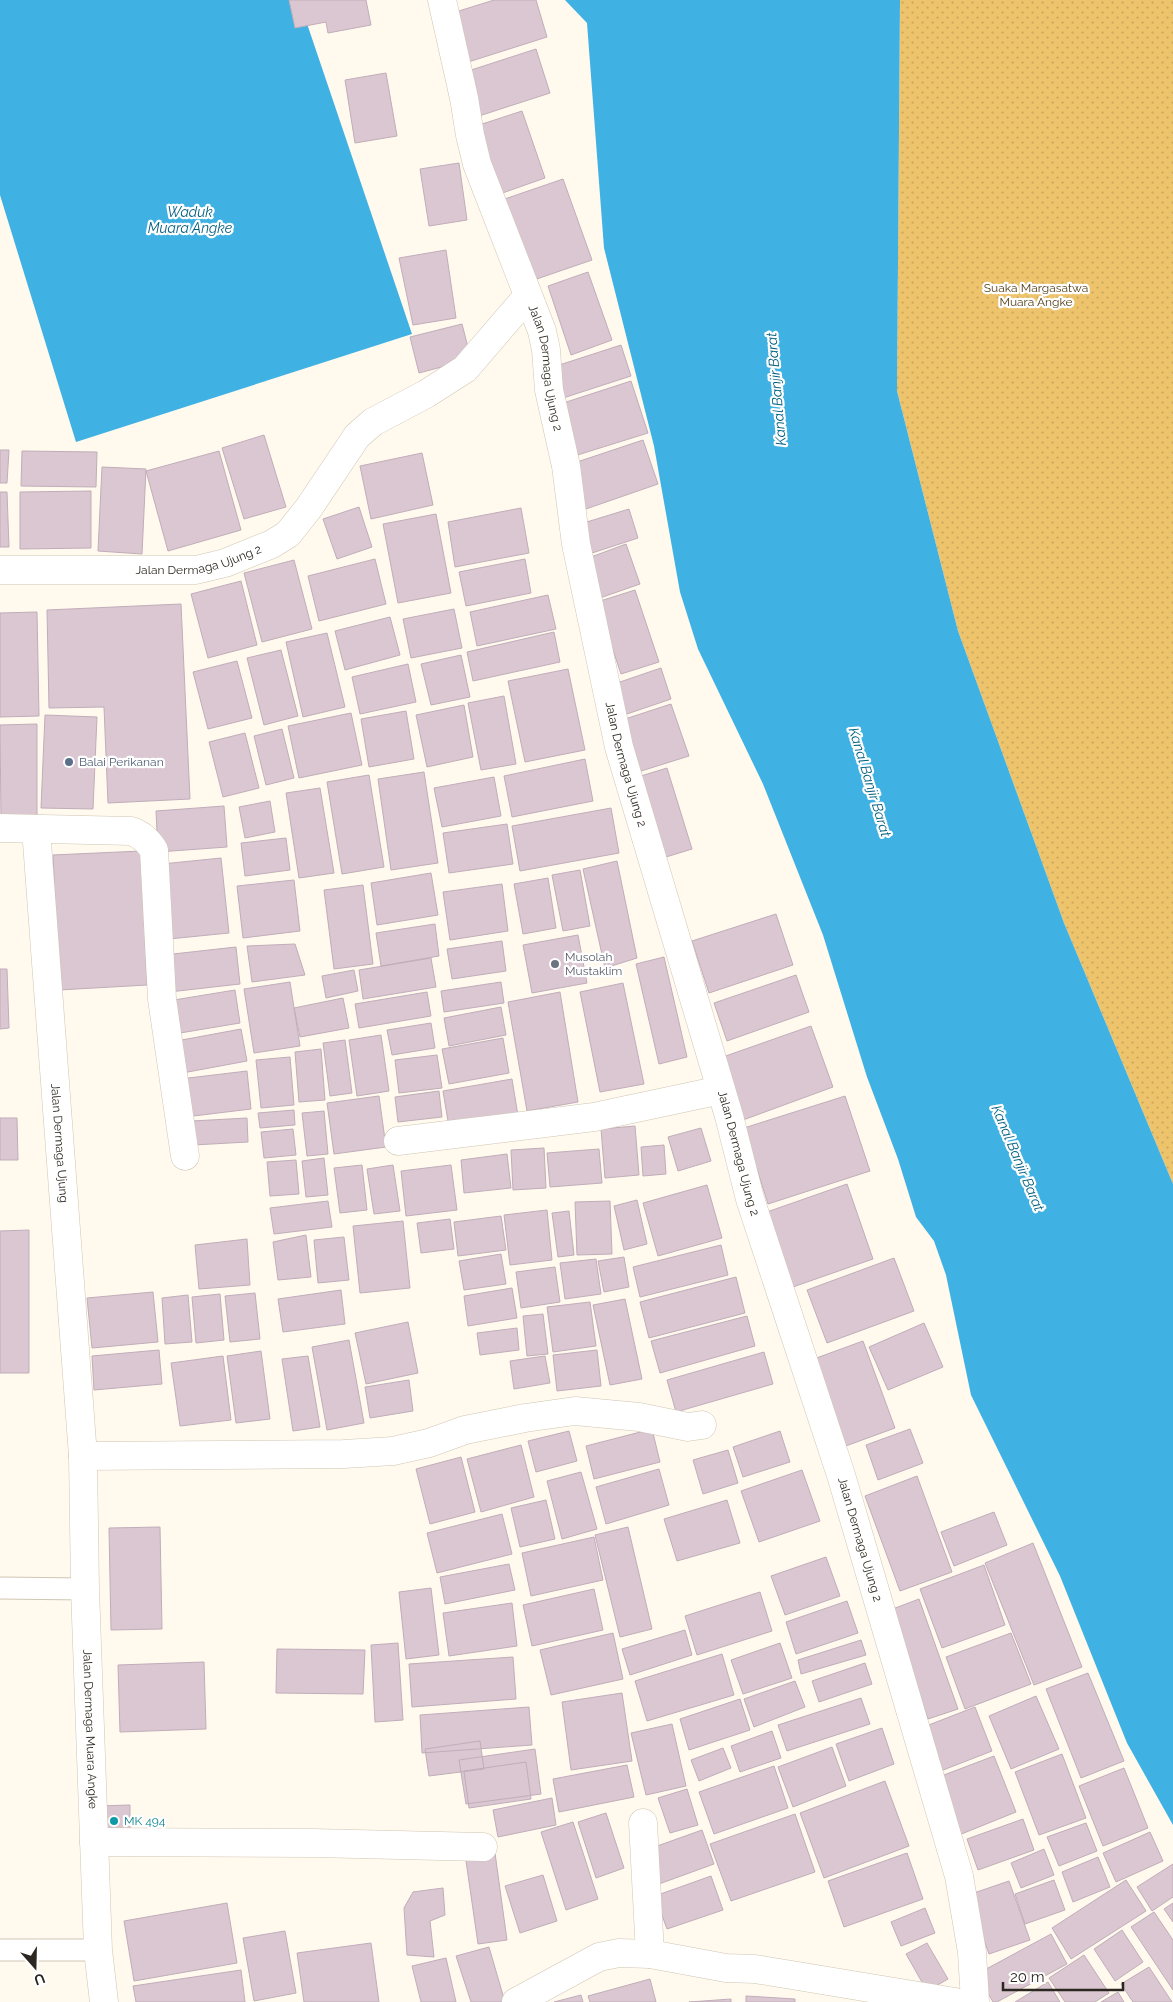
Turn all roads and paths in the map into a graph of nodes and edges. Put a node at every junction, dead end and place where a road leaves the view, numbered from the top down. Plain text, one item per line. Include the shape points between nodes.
1 (442, 0) edge
2 (528, 296) junction
3 (0, 570) edge
4 (0, 828) edge
5 (36, 829) junction
6 (721, 1090) junction
7 (398, 1141) dead end
8 (185, 1156) dead end
9 (702, 1425) dead end
10 (84, 1456) junction
11 (0, 1588) edge
12 (84, 1589) junction
13 (643, 1823) dead end
14 (94, 1842) junction
15 (483, 1847) dead end
16 (0, 1950) edge
17 (98, 1950) junction
18 (650, 1954) junction
19 (104, 2002) edge
20 (516, 2002) edge
21 (955, 2002) edge
22 (974, 2002) edge

1 - 2 street, Jalan Dermaga Ujung 2 via 477,164
2 - 3 street, Jalan Dermaga Ujung 2 via 464,369 446,383 373,422 357,436 308,510 288,534 272,544 225,563 196,570
2 - 6 street, Jalan Dermaga Ujung 2 via 546,350 576,544 619,747
4 - 5 street
5 - 8 street via 131,832 148,841 154,850 162,999
5 - 10 street, Jalan Dermaga Ujung
6 - 7 street via 594,1117
6 - 22 street, Jalan Dermaga Ujung 2 via 750,1199 841,1475 959,1876 972,1952
9 - 10 street via 688,1427 639,1417 575,1411 465,1430 393,1451
10 - 12 street, Jalan Dermaga Muara Angke
11 - 12 lane
12 - 14 street, Jalan Dermaga Muara Angke
13 - 18 street
14 - 15 street
14 - 17 street, Jalan Dermaga Muara Angke
16 - 17 lane
17 - 19 street, Jalan Dermaga Muara Angke
18 - 20 street via 619,1953 599,1957
18 - 21 street

